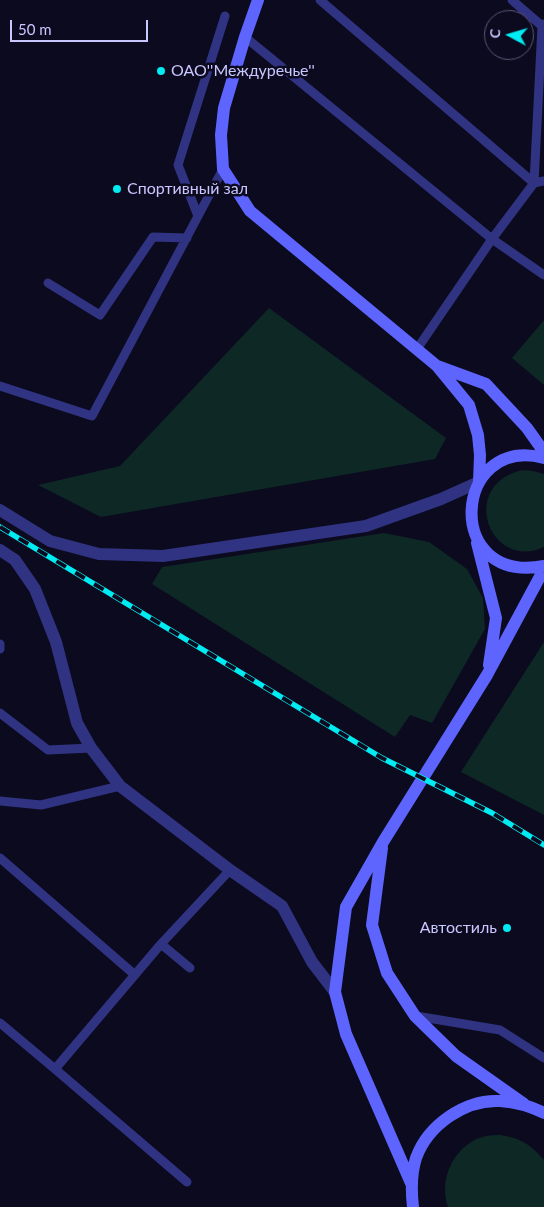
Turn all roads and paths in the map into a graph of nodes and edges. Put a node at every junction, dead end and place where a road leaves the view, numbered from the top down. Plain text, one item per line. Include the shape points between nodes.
1 (258, 0) edge
2 (320, 0) edge
3 (512, 0) edge
4 (225, 16) dead end
5 (543, 25) edge
6 (245, 37) junction
7 (223, 169) junction
8 (544, 180) edge
9 (534, 183) junction
10 (198, 216) junction
11 (187, 238) junction
12 (492, 239) junction
13 (544, 275) edge
14 (48, 283) dead end
15 (417, 349) junction
16 (437, 366) junction
17 (0, 386) edge
18 (544, 452) edge
19 (544, 458) edge
20 (479, 482) junction
21 (0, 510) edge
22 (475, 533) junction
23 (0, 550) edge
24 (544, 567) edge
25 (0, 644) edge
26 (0, 649) edge
27 (487, 675) junction
28 (0, 713) edge
29 (91, 748) junction
30 (120, 786) junction
31 (0, 801) edge
32 (383, 842) junction
33 (0, 858) edge
34 (230, 870) junction
35 (161, 944) junction
36 (190, 968) dead end
37 (135, 975) junction
38 (334, 992) junction
39 (415, 1016) junction
40 (0, 1023) edge
41 (544, 1058) edge
42 (55, 1069) junction
43 (524, 1104) junction
44 (544, 1113) edge
45 (187, 1182) dead end
46 (411, 1183) junction
47 (413, 1207) edge

1 - 6 main road
2 - 9 lane
3 - 5 lane
4 - 10 lane via 178,165
5 - 9 lane
6 - 7 main road via 224,108 221,135
6 - 12 lane
7 - 10 lane
7 - 15 main road via 250,211
8 - 9 lane
9 - 12 lane
10 - 11 lane
11 - 14 lane via 152,237 100,315
11 - 17 lane via 92,416
12 - 13 lane
12 - 15 lane
15 - 16 main road
16 - 18 main road via 486,384 527,428
16 - 20 main road via 469,405 478,435
19 - 20 main road via 517,456 502,461
20 - 21 street via 366,526 163,556 99,554 50,541
20 - 22 main road via 471,507
22 - 24 main road via 483,548 496,560 512,567
22 - 27 main road via 496,618
23 - 29 street via 14,560 35,589 56,642 77,723
24 - 27 main road
25 - 26 lane
27 - 32 main road
28 - 29 lane via 48,750
29 - 30 street
30 - 31 lane via 41,805
30 - 34 street
32 - 38 main road via 346,907
32 - 39 main road via 372,925 388,973
33 - 37 lane
34 - 35 lane
34 - 38 street via 282,906 312,962
35 - 36 lane
35 - 37 lane
37 - 42 lane
38 - 46 main road via 346,1034
39 - 41 lane via 500,1030
39 - 43 main road via 456,1056
40 - 42 lane
42 - 45 lane
43 - 44 main road
43 - 46 main road via 498,1101 472,1105 449,1116 430,1134 417,1157
46 - 47 main road

